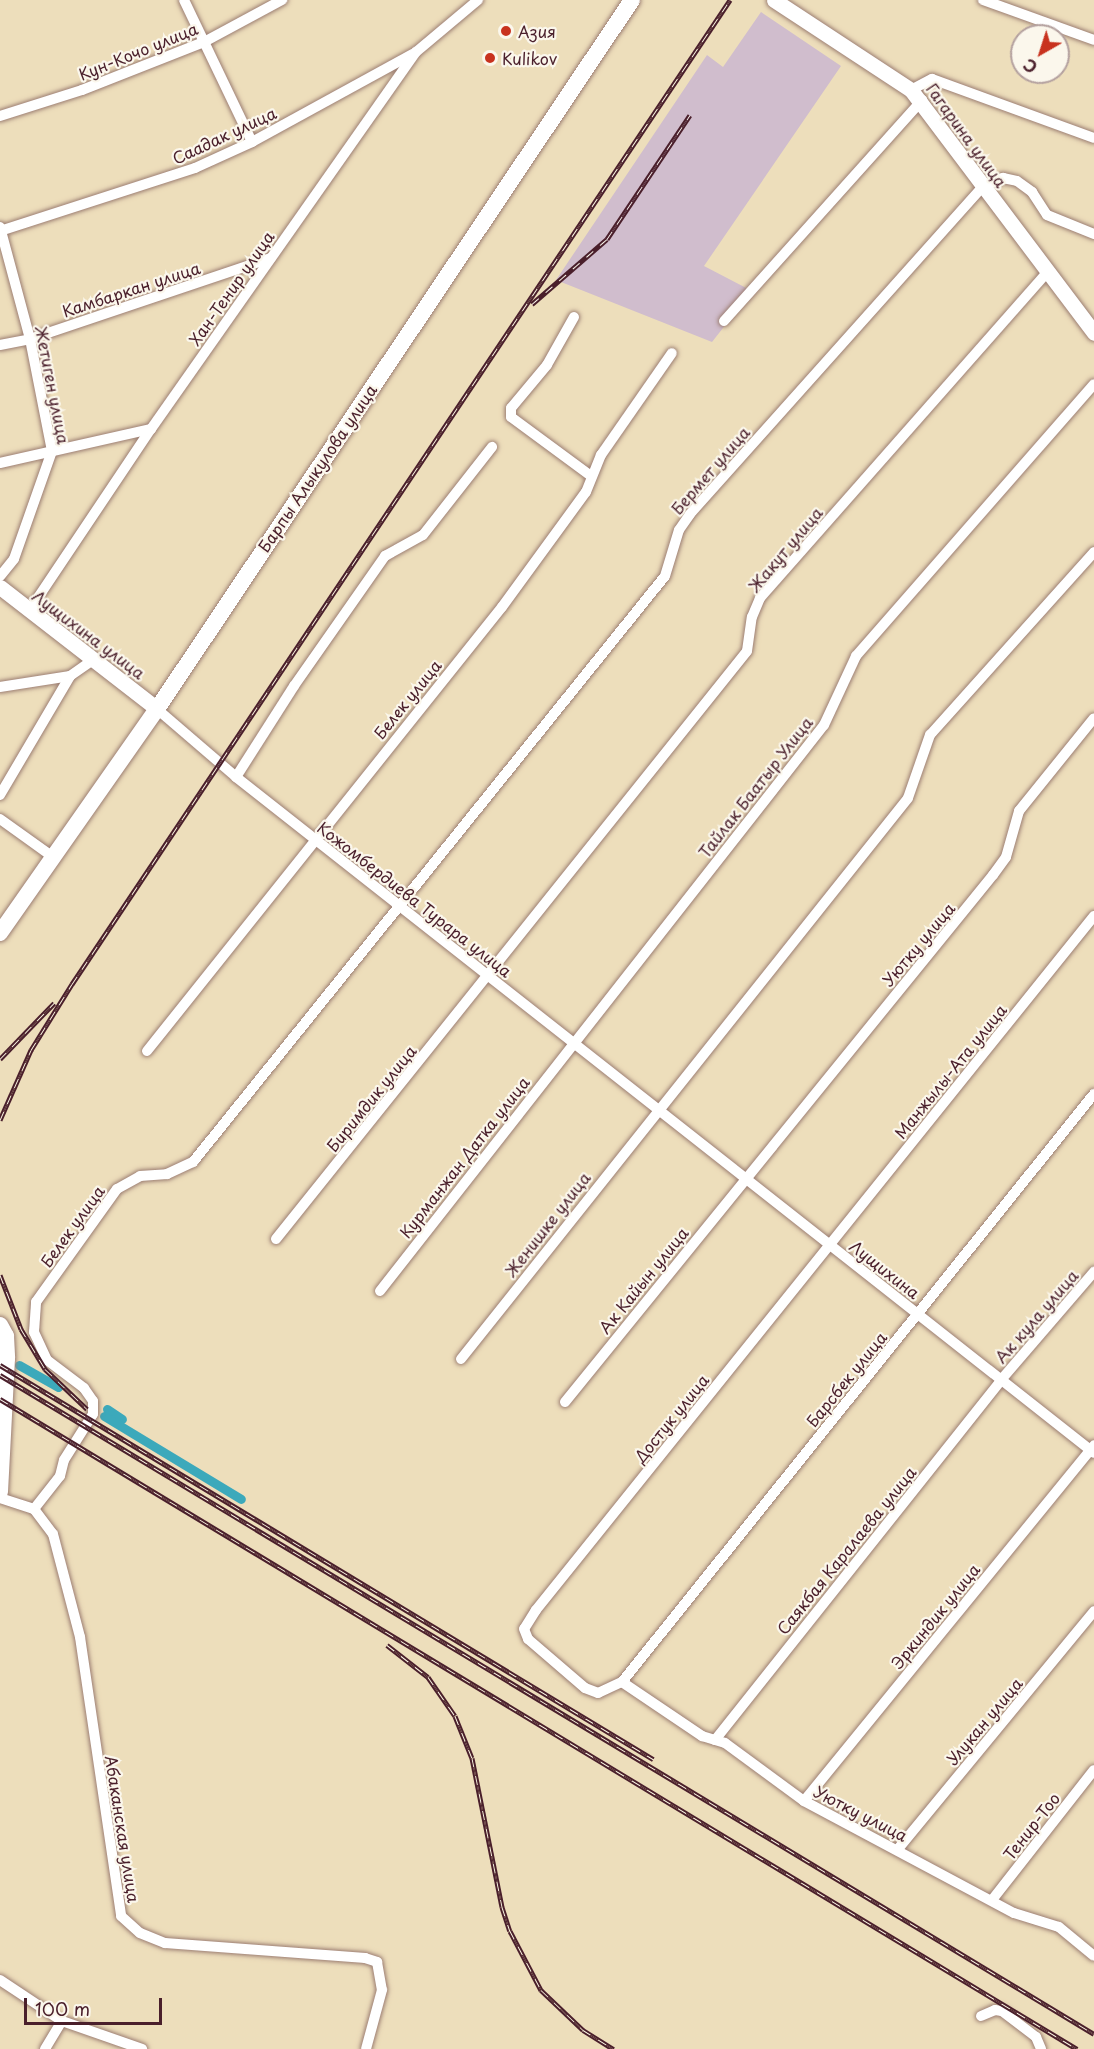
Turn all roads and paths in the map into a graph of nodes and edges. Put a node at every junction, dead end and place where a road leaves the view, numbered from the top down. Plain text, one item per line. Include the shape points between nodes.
1 (184, 0) edge
2 (282, 0) edge
3 (478, 0) edge
4 (774, 0) edge
5 (983, 0) edge
6 (630, 1) edge
7 (1094, 40) edge
8 (204, 42) junction
9 (416, 52) junction
10 (916, 95) junction
11 (0, 116) edge
12 (1094, 138) edge
13 (252, 142) junction
14 (983, 186) junction
15 (0, 230) edge
16 (1094, 234) edge
17 (271, 258) junction
18 (1047, 273) junction
19 (574, 317) dead end
20 (724, 321) dead end
21 (1094, 333) edge
22 (30, 339) junction
23 (0, 345) edge
24 (672, 353) dead end
25 (1094, 384) edge
26 (151, 429) junction
27 (492, 447) dead end
28 (52, 451) junction
29 (0, 463) edge
30 (591, 476) junction
31 (1094, 552) edge
32 (0, 576) edge
33 (0, 587) edge
34 (29, 611) junction
35 (94, 659) junction
36 (70, 676) junction
37 (0, 687) edge
38 (157, 709) junction
39 (1094, 718) edge
40 (236, 777) junction
41 (0, 795) edge
42 (0, 819) edge
43 (314, 838) junction
44 (53, 857) junction
45 (398, 905) junction
46 (1094, 916) edge
47 (0, 933) edge
48 (488, 976) junction
49 (573, 1042) junction
50 (147, 1051) dead end
51 (1094, 1094) edge
52 (657, 1109) junction
53 (744, 1178) junction
54 (276, 1239) dead end
55 (830, 1245) junction
56 (1094, 1272) edge
57 (380, 1291) dead end
58 (918, 1314) junction
59 (0, 1325) edge
60 (460, 1359) dead end
61 (1001, 1380) junction
62 (565, 1402) dead end
63 (1093, 1449) edge
64 (0, 1492) edge
65 (0, 1498) edge
66 (34, 1509) junction
67 (1094, 1611) edge
68 (622, 1682) junction
69 (715, 1740) junction
70 (1094, 1770) edge
71 (804, 1801) junction
72 (898, 1849) junction
73 (992, 1900) junction
74 (1094, 1956) edge
75 (0, 1980) edge
76 (981, 2016) dead end
77 (62, 2021) junction
78 (45, 2049) edge
79 (142, 2049) edge
80 (366, 2049) edge
81 (1041, 2049) edge

1 - 8 street
2 - 8 street, Кун-Кочо улица
3 - 9 street, Хан-Тенир улица
4 - 10 main road, Гагарина улица
5 - 7 street
6 - 38 main road, Барпы Алыкулова улица
8 - 11 street, Кун-Кочо улица via 82,90
8 - 13 street
9 - 13 street, Саадак улица
9 - 17 street, Хан-Тенир улица
10 - 12 street via 932,79
10 - 14 main road, Гагарина улица
10 - 20 street
13 - 15 street, Саадак улица via 195,168
14 - 16 street via 1003,178 1017,181 1032,192 1047,215
14 - 18 main road, Гагарина улица
14 - 45 street, Бермет улица via 690,514 679,530 665,576
15 - 22 street, Жетиген улица
17 - 22 street, Камбаркан улица
17 - 26 street, Хан-Тенир улица
18 - 21 main road, Гагарина улица
18 - 48 street, Жакут улица via 760,598 752,617 747,651
19 - 30 street via 546,365 511,408 512,417
22 - 23 street, Камбаркан улица
22 - 28 street, Жетиген улица
24 - 30 street, Белек улица
25 - 49 street, Тайлак Баатыр Улица via 855,656 824,725
26 - 28 street
26 - 34 street, Хан-Тенир улица
27 - 40 street via 423,535 386,556 294,686
28 - 29 street
28 - 32 street, Жетиген улица via 14,559
30 - 43 street, Белек улица via 586,492 501,607
31 - 52 street, Женишке улица via 930,735 909,798
33 - 34 main road, Лущихина улица
34 - 35 main road, Лущихина улица
35 - 36 street
35 - 38 main road, Лущихина улица
36 - 37 street
36 - 41 street
38 - 40 street, Кожомбердиева Турара улица
38 - 44 main road, Барпы Алыкулова улица
39 - 53 street, Уютку улица via 1019,811 1006,857 993,875
40 - 43 street, Кожомбердиева Турара улица
42 - 44 street
43 - 45 street, Кожомбердиева Турара улица
43 - 50 street, Белек улица
44 - 47 main road, Барпы Алыкулова улица
45 - 48 street, Кожомбердиева Турара улица
45 - 66 street, Белек улица via 193,1162 167,1174 140,1176 117,1189 36,1302 34,1332 47,1360 84,1388 93,1401 93,1414 64,1460 60,1476
46 - 55 street, Манжылы-Ата улица
48 - 49 street, Кожомбердиева Турара улица
48 - 54 street, Биримдик улица
49 - 52 street, Кожомбердиева Турара улица
49 - 57 street, Курманжан Датка улица
51 - 58 street, Барсбек улица
52 - 53 street, Лущихина
52 - 60 street, Женишке улица
53 - 55 street, Лущихина
53 - 62 street, Ак Кайын улица
55 - 58 street, Лущихина
55 - 68 street, Достук улица via 524,1629 528,1639 585,1688 598,1693
56 - 61 street, Ак кула улица
58 - 61 street, Лущихина
58 - 68 street, Барсбек улица
59 - 64 main road via 6,1336 7,1358
61 - 63 street, Лущихина
61 - 69 street, Саякбая Каралаева улица
63 - 71 street, Эркиндик улица
65 - 66 street
66 - 80 street, Абаканская улица via 53,1534 80,1637 121,1916 140,1933 165,1943 377,1962 382,1990
67 - 72 street, Улукан улица
68 - 69 street, Уютку улица via 702,1736
69 - 71 street, Уютку улица via 735,1750
70 - 73 street, Тенир-Тоо
71 - 72 street, Уютку улица
72 - 73 street, Уютку улица
73 - 74 street, Уютку улица via 1059,1927
75 - 77 street
76 - 81 street via 1002,2011 1036,2037
77 - 78 street
77 - 79 street

